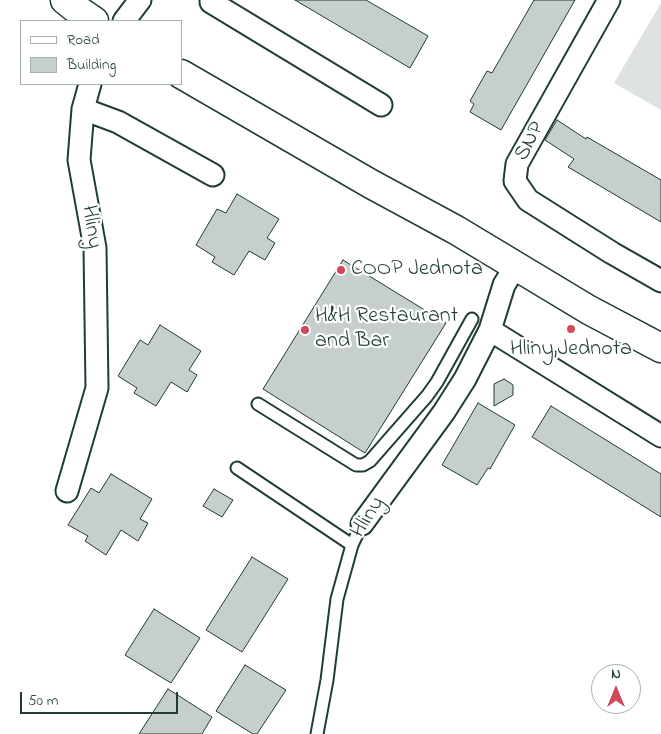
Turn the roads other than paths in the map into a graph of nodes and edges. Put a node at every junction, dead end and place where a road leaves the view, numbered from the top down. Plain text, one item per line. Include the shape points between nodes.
1 (65, 0) edge
2 (140, 0) edge
3 (212, 0) edge
4 (609, 0) edge
5 (92, 20) edge
6 (125, 20) edge
7 (182, 75) edge
8 (90, 85) edge
9 (381, 105) dead end
10 (83, 109) junction
11 (213, 175) dead end
12 (516, 264) junction
13 (661, 281) edge
14 (472, 319) dead end
15 (490, 330) junction
16 (661, 348) edge
17 (258, 404) dead end
18 (661, 436) edge
19 (236, 468) dead end
20 (67, 491) dead end
21 (362, 524) joint
22 (352, 545) junction
23 (317, 734) edge

1 - 5 main road
2 - 6 street
3 - 9 street
4 - 13 street, SNP via 517,164 516,180 528,200
7 - 12 main road
8 - 10 street, Hliny
10 - 11 street via 118,122
10 - 20 street, Hliny via 79,160 95,248 97,388
12 - 15 street, Hliny via 504,285
12 - 16 main road via 589,310
14 - 17 lane via 432,389 363,465 356,465
15 - 18 street
15 - 21 street, Hliny via 444,412
19 - 22 lane
21 - 22 lane, Hliny
22 - 23 lane, Hliny via 337,599

